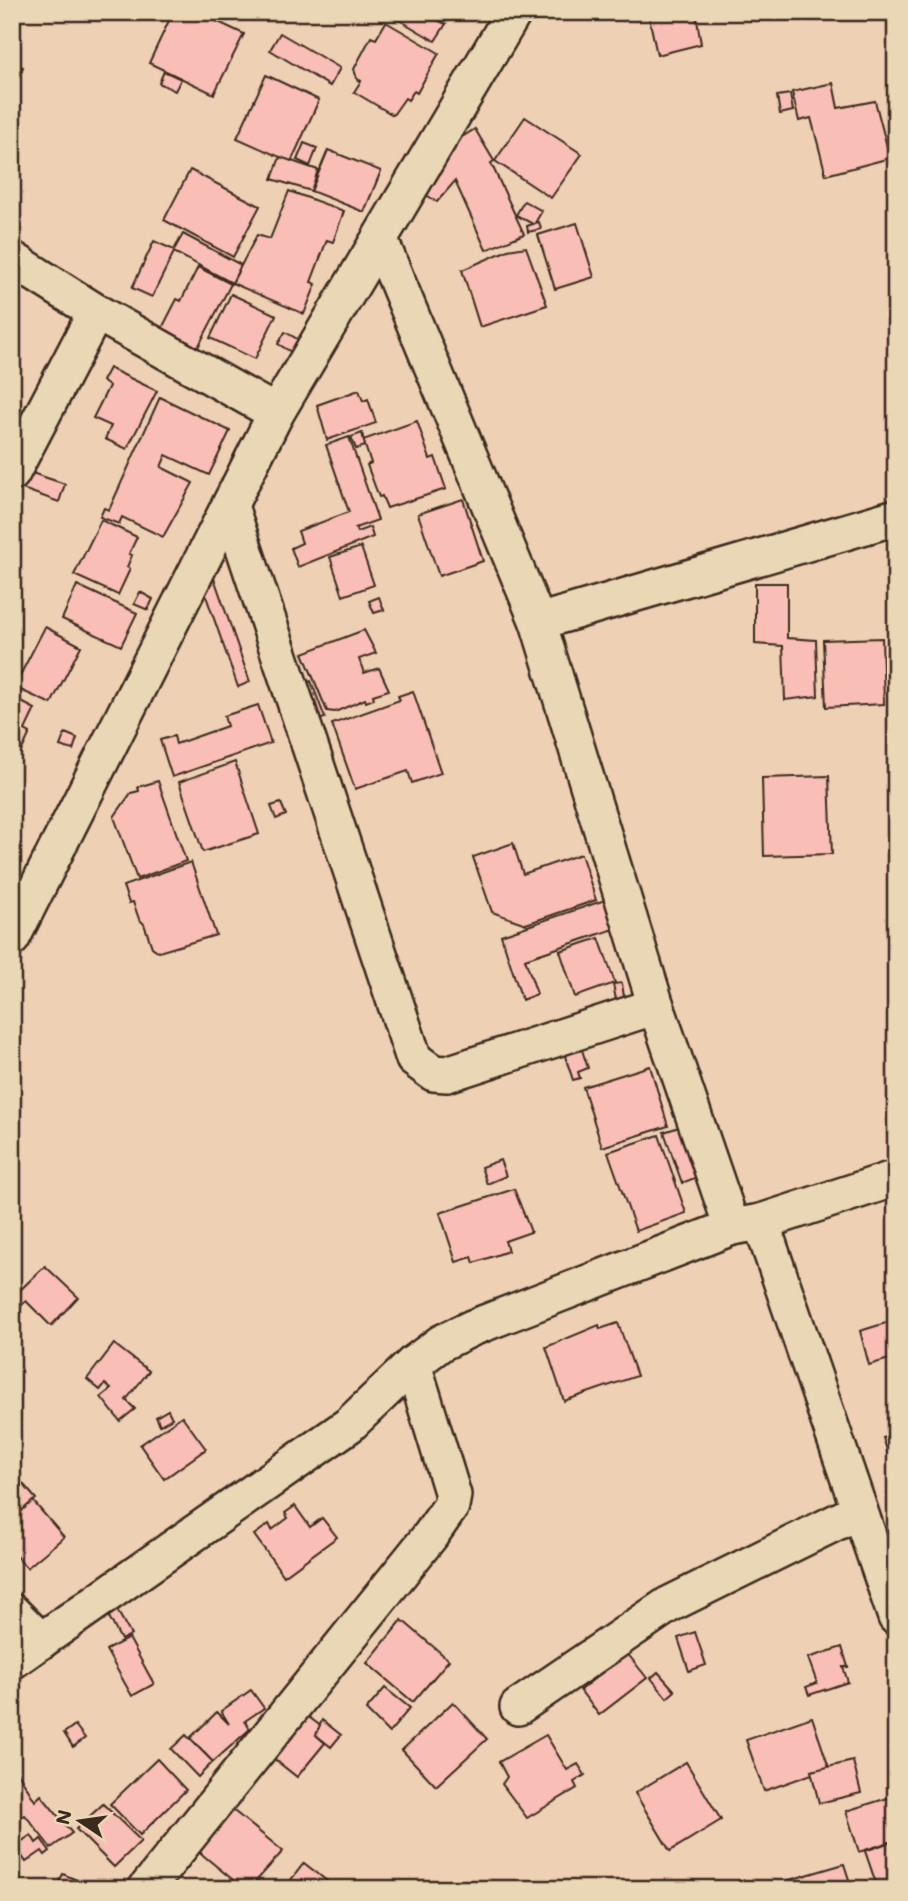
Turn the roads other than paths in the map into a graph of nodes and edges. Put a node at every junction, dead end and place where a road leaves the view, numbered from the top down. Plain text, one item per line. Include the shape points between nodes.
1 (514, 12) edge
2 (380, 240) junction
3 (12, 259) edge
4 (96, 312) junction
5 (276, 413) junction
6 (12, 473) edge
7 (230, 506) junction
8 (896, 517) edge
9 (538, 622) junction
10 (12, 938) edge
11 (656, 1006) junction
12 (896, 1178) edge
13 (746, 1225) junction
14 (414, 1364) junction
15 (874, 1524) edge
16 (12, 1612) edge
17 (896, 1618) edge
18 (41, 1641) junction
19 (12, 1661) edge
20 (518, 1707) dead end
21 (146, 1889) edge

1 - 2 street
2 - 5 street
2 - 9 street
3 - 4 street
4 - 5 street
4 - 6 street
5 - 7 street
7 - 10 street
7 - 11 street via 414,1059 433,1073 447,1074
8 - 9 street
9 - 11 street
11 - 13 street
12 - 13 street
13 - 14 street via 472,1328 441,1343
13 - 15 street
14 - 18 street via 349,1425
14 - 21 street via 452,1482 451,1506
15 - 17 street
15 - 20 street via 668,1605
16 - 18 street
18 - 19 street

